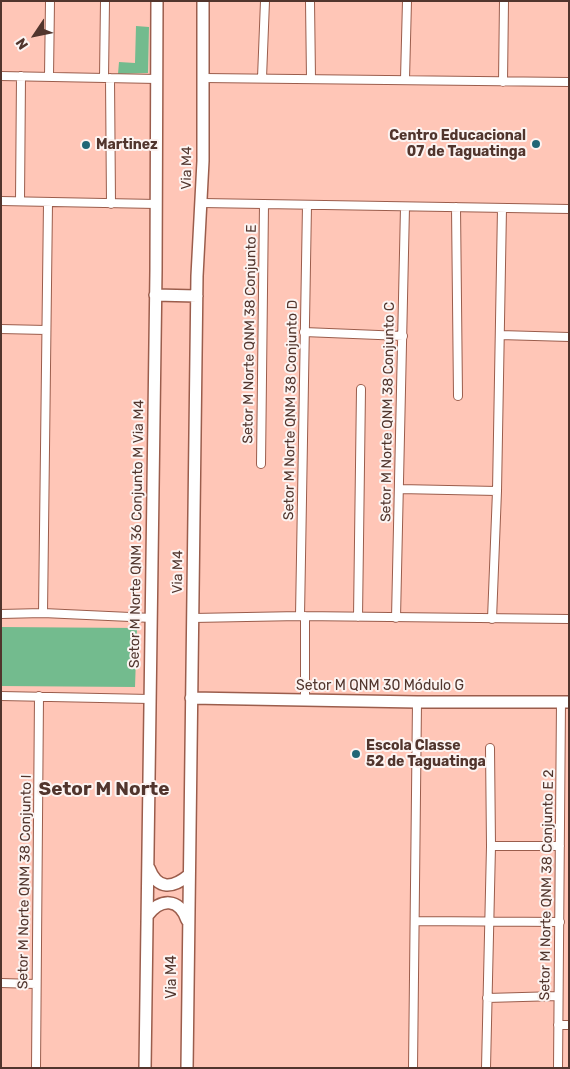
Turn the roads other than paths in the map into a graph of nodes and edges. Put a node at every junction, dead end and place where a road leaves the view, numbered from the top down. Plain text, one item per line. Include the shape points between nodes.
1 (50, 1) edge
2 (105, 1) edge
3 (157, 1) edge
4 (203, 1) edge
5 (265, 1) edge
6 (310, 1) edge
7 (407, 1) edge
8 (504, 1) edge
9 (1, 76) edge
10 (21, 76) junction
11 (49, 76) junction
12 (107, 78) junction
13 (204, 78) junction
14 (262, 78) junction
15 (157, 79) junction
16 (311, 79) junction
17 (405, 79) junction
18 (503, 82) junction
19 (569, 82) edge
20 (1, 201) edge
21 (20, 201) junction
22 (48, 203) junction
23 (202, 203) junction
24 (111, 204) junction
25 (156, 204) junction
26 (264, 204) junction
27 (307, 205) junction
28 (405, 207) junction
29 (456, 207) junction
30 (502, 208) junction
31 (569, 209) edge
32 (155, 295) junction
33 (197, 296) junction
34 (1, 329) edge
35 (46, 330) junction
36 (304, 332) junction
37 (500, 335) junction
38 (403, 336) junction
39 (569, 337) edge
40 (361, 389) dead end
41 (458, 396) dead end
42 (261, 464) dead end
43 (399, 489) junction
44 (497, 491) junction
45 (43, 613) junction
46 (1, 614) edge
47 (303, 616) junction
48 (358, 617) junction
49 (152, 618) junction
50 (193, 618) junction
51 (396, 618) junction
52 (492, 619) junction
53 (569, 619) edge
54 (1, 696) edge
55 (39, 696) junction
56 (191, 698) junction
57 (150, 699) junction
58 (305, 700) junction
59 (417, 702) junction
60 (565, 702) edge
61 (490, 748) dead end
62 (490, 846) junction
63 (560, 846) junction
64 (148, 864) junction
65 (189, 875) junction
66 (564, 880) edge
67 (148, 915) junction
68 (415, 921) junction
69 (489, 922) junction
70 (560, 922) junction
71 (188, 924) junction
72 (559, 952) junction
73 (569, 952) edge
74 (1, 983) edge
75 (36, 984) junction
76 (558, 996) junction
77 (487, 998) junction
78 (558, 1025) junction
79 (569, 1025) edge
80 (36, 1068) edge
81 (145, 1068) edge
82 (187, 1068) edge
83 (413, 1068) edge
84 (486, 1068) edge
85 (558, 1068) edge

1 - 11 street
2 - 12 street
3 - 15 main road, Setor M Norte QNM 36 Conjunto M Via M4
4 - 13 main road, Via M4
5 - 14 street
6 - 16 street
7 - 17 street
8 - 18 street
9 - 10 street
10 - 11 street
10 - 21 street
11 - 12 street
12 - 15 street
12 - 24 street
13 - 14 street
13 - 23 main road, Via M4
14 - 16 street
15 - 25 main road, Setor M Norte QNM 36 Conjunto M Via M4
16 - 17 street
17 - 18 street
18 - 19 street
20 - 21 street
21 - 22 street
22 - 24 street
22 - 35 street
23 - 26 street
23 - 33 main road, Via M4
24 - 25 street
25 - 32 main road, Setor M Norte QNM 36 Conjunto M Via M4
26 - 27 street
26 - 42 street, Setor M Norte QNM 38 Conjunto E
27 - 28 street
27 - 36 street, Setor M Norte QNM 38 Conjunto D
28 - 29 street
28 - 38 street, Setor M Norte QNM 38 Conjunto C
29 - 30 street
29 - 41 street
30 - 31 street
30 - 37 street
32 - 33 main road
32 - 49 main road, Setor M Norte QNM 36 Conjunto M Via M4
33 - 50 main road, Via M4
34 - 35 street
35 - 45 street
36 - 38 street
36 - 47 street, Setor M Norte QNM 38 Conjunto D
37 - 39 street
37 - 44 street
38 - 43 street, Setor M Norte QNM 38 Conjunto C
40 - 48 street
43 - 44 street
43 - 51 street, Setor M Norte QNM 38 Conjunto C
44 - 52 street
45 - 46 street
45 - 49 street
47 - 48 street
47 - 50 street
47 - 58 street, Setor M Norte QNM 38 Conjunto D
48 - 51 street
49 - 57 main road, Setor M Norte QNM 36 Conjunto M Via M4
50 - 56 main road, Via M4
51 - 52 street
52 - 53 street
54 - 55 street
55 - 57 street
55 - 75 street, Setor M Norte QNM 38 Conjunto I
56 - 58 main road, Setor M QNM 30 Módulo G
56 - 65 main road, Via M4
57 - 64 main road, Setor M Norte QNM 36 Conjunto M Via M4
58 - 59 main road, Setor M QNM 30 Módulo G
59 - 60 main road, Setor M QNM 30 Módulo G
59 - 68 street
60 - 63 street, Setor M Norte QNM 38 Conjunto E 2
61 - 62 street
62 - 63 street
62 - 69 street
63 - 66 street, Setor M Norte QNM 38 Conjunto E 2
64 - 65 main road via 156,882 164,885 173,886
64 - 67 main road, Setor M Norte QNM 36 Conjunto M Via M4
65 - 71 main road, Via M4
66 - 70 street, Setor M Norte QNM 38 Conjunto E 2
67 - 71 main road via 159,904 172,903 184,911
67 - 81 main road, Setor M Norte QNM 36 Conjunto M Via M4
68 - 69 street
68 - 83 street
69 - 70 street
69 - 77 street
70 - 72 street, Setor M Norte QNM 38 Conjunto E 2
71 - 82 main road, Via M4
72 - 73 street
72 - 76 street, Setor M Norte QNM 38 Conjunto E 2
74 - 75 street
75 - 80 street, Setor M Norte QNM 38 Conjunto I
76 - 77 street
76 - 78 street, Setor M Norte QNM 38 Conjunto E 2
77 - 84 street
78 - 79 street
78 - 85 street, Setor M Norte QNM 38 Conjunto E 2

